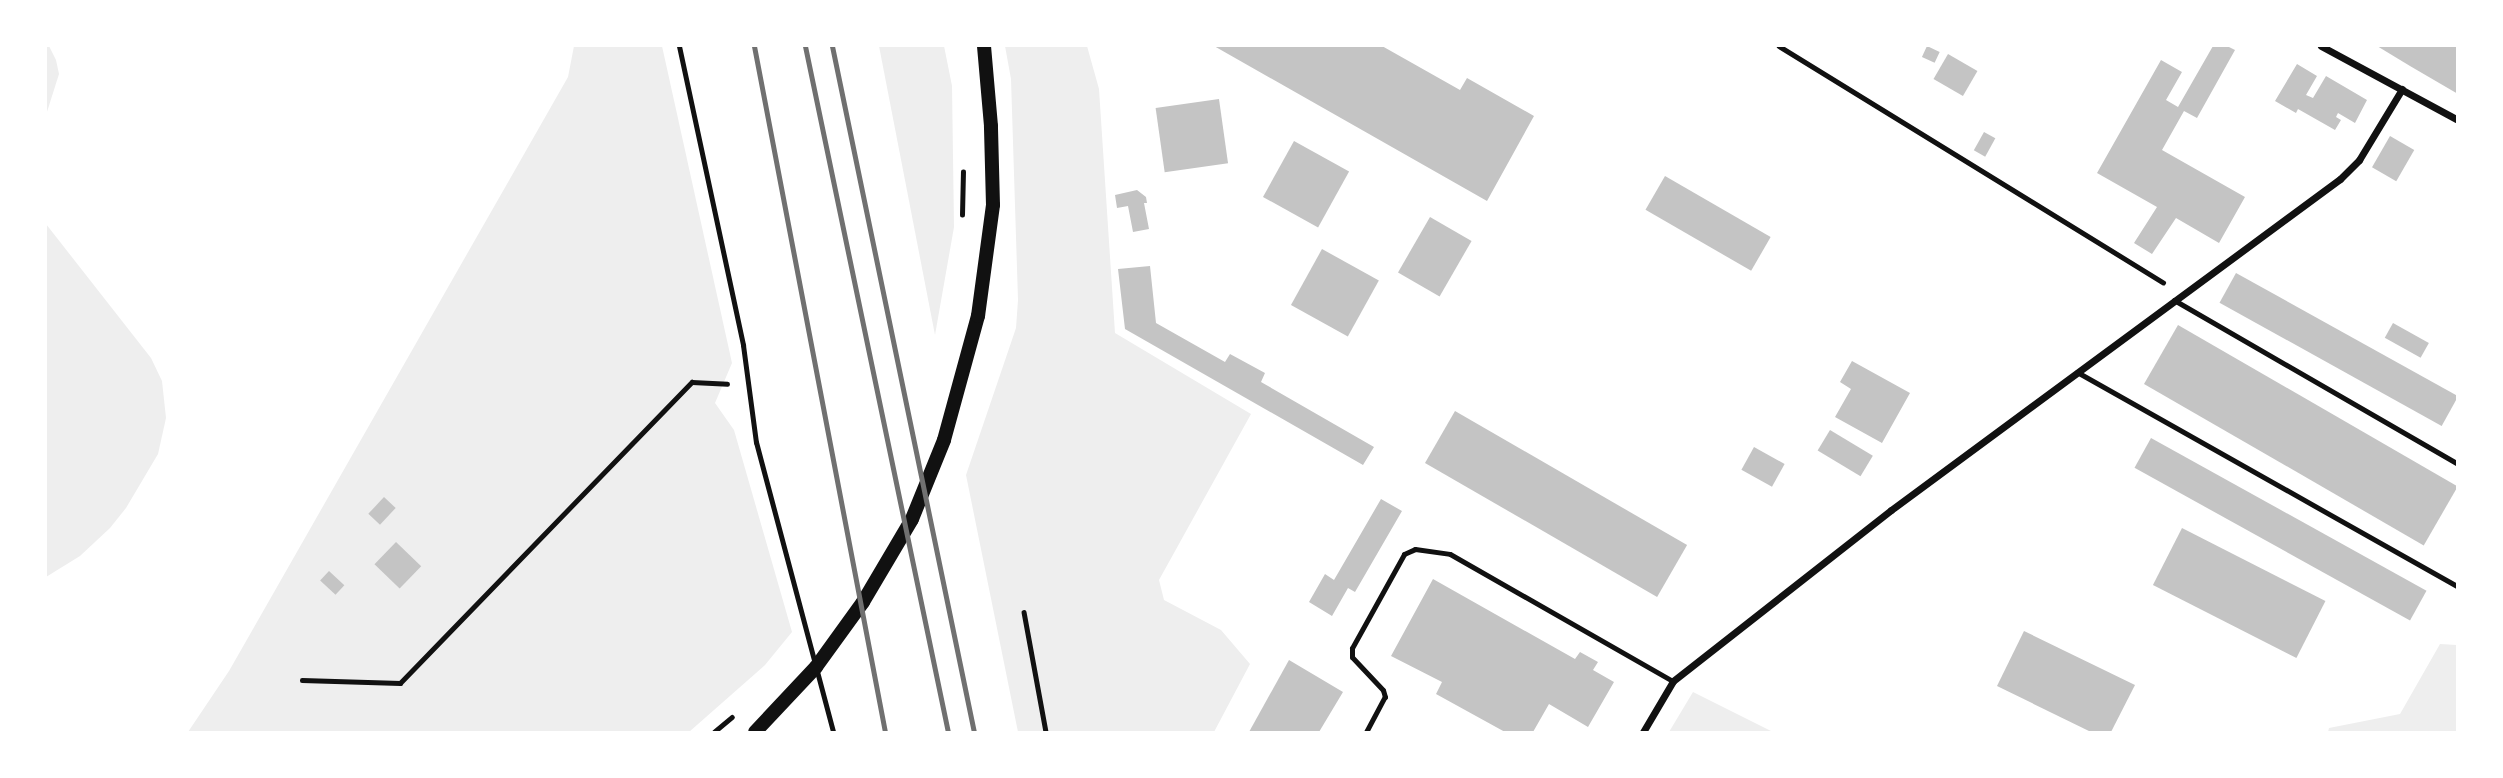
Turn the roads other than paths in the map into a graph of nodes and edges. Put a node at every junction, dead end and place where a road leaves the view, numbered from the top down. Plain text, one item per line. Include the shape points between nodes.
1 (679, 46) edge
2 (985, 46) edge
3 (2321, 46) edge
4 (2402, 89) junction
5 (2458, 120) edge
6 (2174, 300) junction
7 (2077, 372) junction
8 (2458, 464) edge
9 (2458, 587) edge
10 (1673, 681) junction
11 (755, 733) edge
12 (833, 733) edge
13 (1366, 733) edge
14 (1643, 733) edge

1 - 12 lane via 743,345 756,442
2 - 11 main road via 993,205 978,316 944,440 912,519 863,602 798,687
3 - 4 street
4 - 5 street
4 - 6 street via 2359,160 2340,179
6 - 7 street
6 - 8 lane
7 - 9 lane
7 - 10 street
10 - 13 lane via 1450,554 1415,550 1404,554 1352,648 1352,657 1385,697
10 - 14 street

